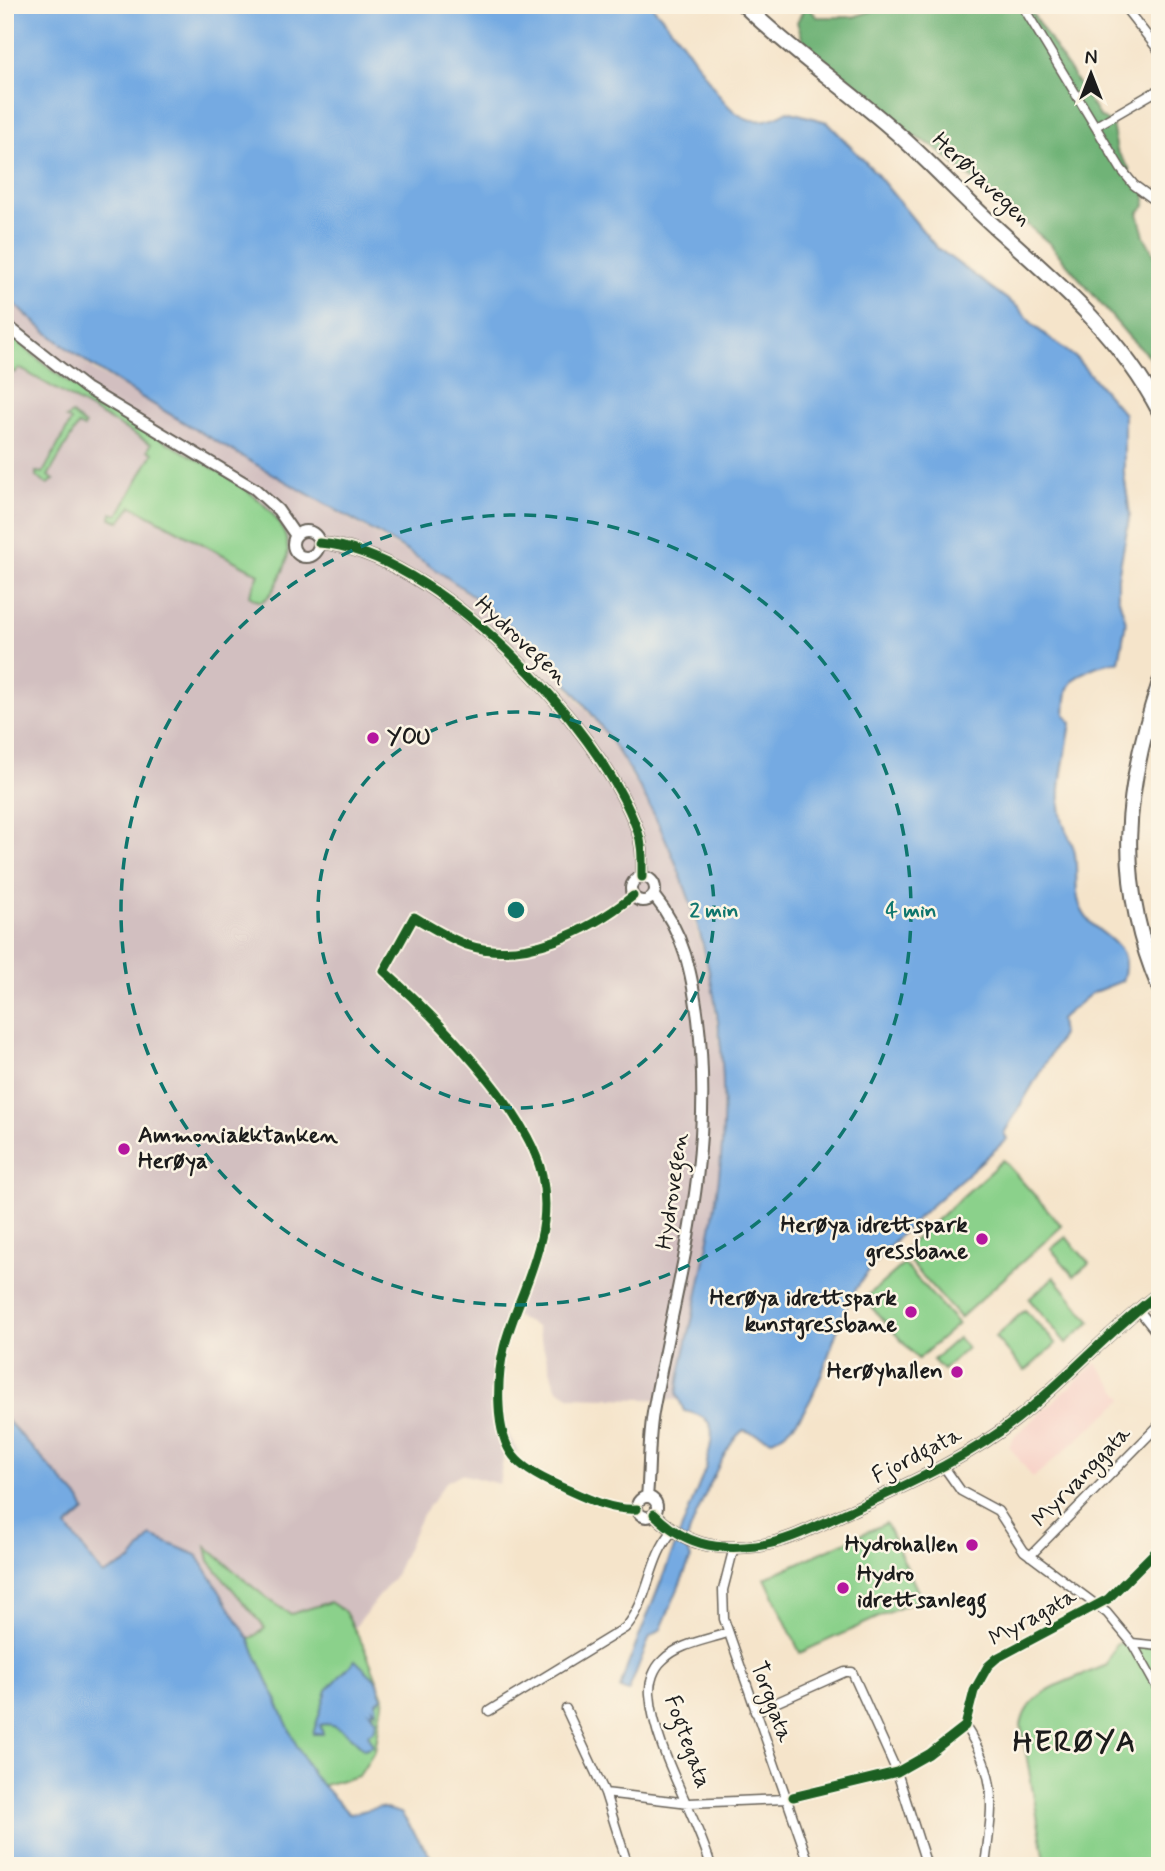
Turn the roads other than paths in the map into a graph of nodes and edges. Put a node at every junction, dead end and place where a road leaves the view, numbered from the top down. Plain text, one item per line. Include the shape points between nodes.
1 (744, 5) edge
2 (1022, 5) edge
3 (1123, 5) edge
4 (1160, 52) edge
5 (1160, 89) edge
6 (1096, 126) junction
7 (1160, 204) edge
8 (5, 324) edge
9 (1160, 412) edge
10 (296, 536) junction
11 (318, 543) junction
12 (1160, 682) edge
13 (642, 877) junction
14 (633, 896) junction
15 (654, 896) junction
16 (1160, 989) edge
17 (1160, 1292) edge
18 (1138, 1309) junction
19 (1160, 1337) edge
20 (1160, 1424) edge
21 (944, 1467) junction
22 (647, 1497) junction
23 (638, 1508) junction
24 (654, 1514) junction
25 (680, 1536) junction
26 (734, 1547) junction
27 (1160, 1547) edge
28 (1030, 1556) junction
29 (1097, 1605) junction
30 (727, 1633) junction
31 (1132, 1643) junction
32 (1160, 1646) edge
33 (1160, 1693) edge
34 (566, 1709) dead end
35 (489, 1710) dead end
36 (755, 1712) junction
37 (965, 1726) junction
38 (897, 1772) junction
39 (605, 1793) junction
40 (789, 1798) junction
41 (689, 1803) junction
42 (628, 1866) edge
43 (711, 1866) edge
44 (810, 1866) edge
45 (927, 1866) edge
46 (985, 1866) edge

1 - 9 highway, Herøyavegen via 895,131 1075,297 1130,363
2 - 6 street
3 - 4 street
5 - 6 street
6 - 7 street via 1134,185
8 - 10 street via 86,388 255,489 278,510
10 - 11 street via 309,532
10 - 11 street via 293,547 304,557 313,555
11 - 13 street, Hydrovegen via 358,549 392,565 463,613 535,678 572,720 622,795 641,841
12 - 16 highway via 1136,760 1128,838 1135,913
13 - 14 street via 632,883
13 - 15 street via 655,885
14 - 15 street via 646,901
14 - 23 street via 570,933 525,949 465,944 414,917 384,971 429,1012 514,1114 539,1163 544,1196 542,1235 499,1364 499,1414 507,1449 539,1478 604,1504
15 - 22 street, Hydrovegen via 677,929 690,971 704,1111 697,1194 653,1410
17 - 18 street, Fjordgata
18 - 19 street
18 - 21 street, Fjordgata via 1018,1418
20 - 28 street, Myrvanggata
21 - 26 street, Fjordgata via 801,1533 761,1546
21 - 28 street via 961,1491 998,1511
22 - 23 street
22 - 24 street via 656,1503
23 - 24 street via 644,1516
24 - 25 street
25 - 26 street, Fjordgata
25 - 35 street via 662,1545 633,1620
26 - 30 street, Torggata via 722,1600
27 - 29 street, Myragata via 1118,1592
28 - 29 street
29 - 31 street
29 - 37 street, Myragata via 1013,1647 988,1666 974,1691
30 - 36 street, Torggata
30 - 41 street, Fogtegata via 671,1653 657,1666 650,1683 659,1734
31 - 32 street
31 - 33 street
34 - 39 street
36 - 38 street via 852,1672
36 - 40 street, Torggata
37 - 38 street
37 - 46 street via 992,1791
38 - 40 street
38 - 45 street
39 - 41 street
39 - 42 street
40 - 41 street
40 - 44 street, Torggata
41 - 43 street, Fogtegata

